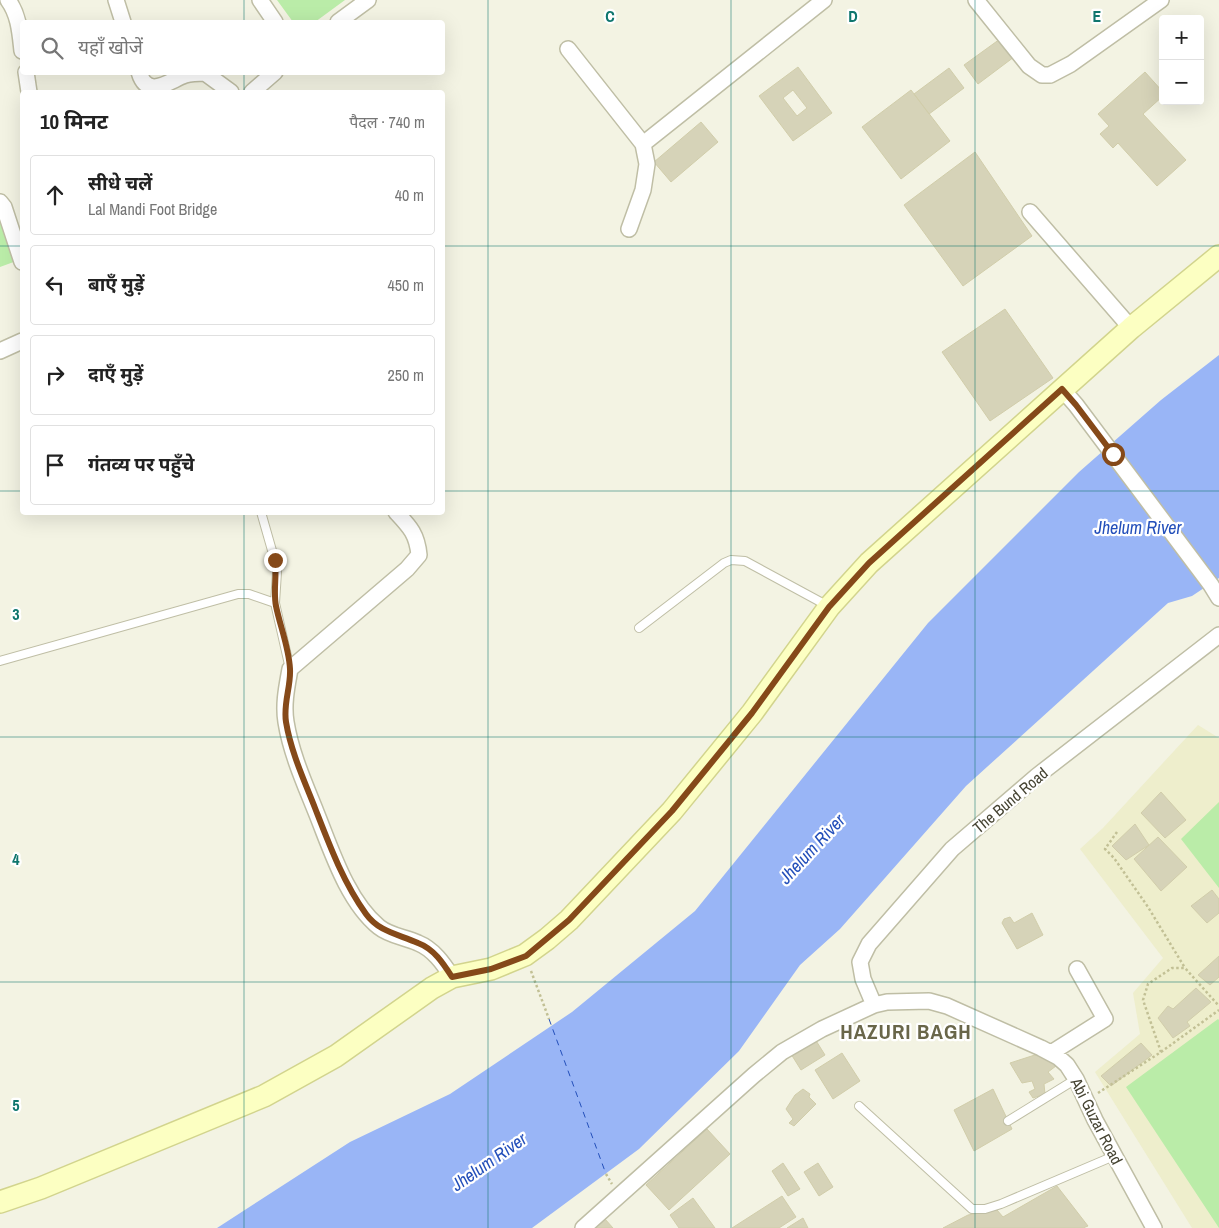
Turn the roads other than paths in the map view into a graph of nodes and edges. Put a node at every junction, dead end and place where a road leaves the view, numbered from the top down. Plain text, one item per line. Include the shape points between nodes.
1 (8, 0) edge
2 (116, 0) edge
3 (260, 0) edge
4 (368, 0) edge
5 (824, 0) edge
6 (976, 0) edge
7 (1158, 1) edge
8 (122, 20) edge
9 (274, 20) edge
10 (341, 20) edge
11 (20, 37) edge
12 (568, 49) dead end
13 (26, 75) edge
14 (140, 75) edge
15 (185, 75) edge
16 (208, 75) edge
17 (272, 75) edge
18 (29, 90) edge
19 (228, 90) edge
20 (254, 90) edge
21 (643, 144) junction
22 (0, 202) edge
23 (1030, 212) dead end
24 (629, 229) dead end
25 (20, 256) edge
26 (1219, 256) edge
27 (1130, 328) junction
28 (20, 342) edge
29 (0, 350) edge
30 (1062, 389) junction
31 (262, 515) edge
32 (399, 515) edge
33 (1219, 598) edge
34 (275, 603) junction
35 (829, 607) junction
36 (639, 628) dead end
37 (1219, 635) edge
38 (0, 662) edge
39 (290, 669) junction
40 (1077, 969) dead end
41 (452, 977) junction
42 (874, 1004) junction
43 (1051, 1053) junction
44 (1076, 1079) junction
45 (859, 1106) dead end
46 (1008, 1121) dead end
47 (1114, 1156) junction
48 (0, 1202) edge
49 (583, 1228) edge
50 (1154, 1228) edge

1 - 11 street via 15,11
2 - 8 street
3 - 9 street
4 - 10 street
5 - 21 street
6 - 7 street via 1029,66 1042,75 1050,75 1066,67
12 - 21 street
13 - 18 street
14 - 15 street via 144,83 156,87
16 - 19 street
17 - 20 street
21 - 24 street via 647,164 643,190
22 - 25 street
23 - 27 street
26 - 27 main road
27 - 30 main road
28 - 29 street
30 - 33 street
30 - 35 main road via 869,563
31 - 34 lane via 277,572
32 - 39 street via 418,542 418,555 407,570
34 - 38 lane via 249,594 238,594
34 - 39 lane
35 - 36 lane via 745,561 731,560
35 - 41 main road via 752,713 672,811 569,920 526,956 491,969
37 - 42 street, The Bund Road via 1037,776 952,849 869,944 860,962 863,979
39 - 41 street via 285,704 290,740 348,886 367,916 381,929 431,950
40 - 43 street via 1105,1018
41 - 48 main road via 336,1056 264,1096
42 - 43 street, Abi Guzar Road via 929,1001
42 - 49 street via 782,1052
43 - 44 street, Abi Guzar Road via 1067,1065
44 - 46 lane
44 - 47 street, Abi Guzar Road
45 - 47 lane via 972,1208 985,1209 1001,1204
47 - 50 street, Abi Guzar Road

